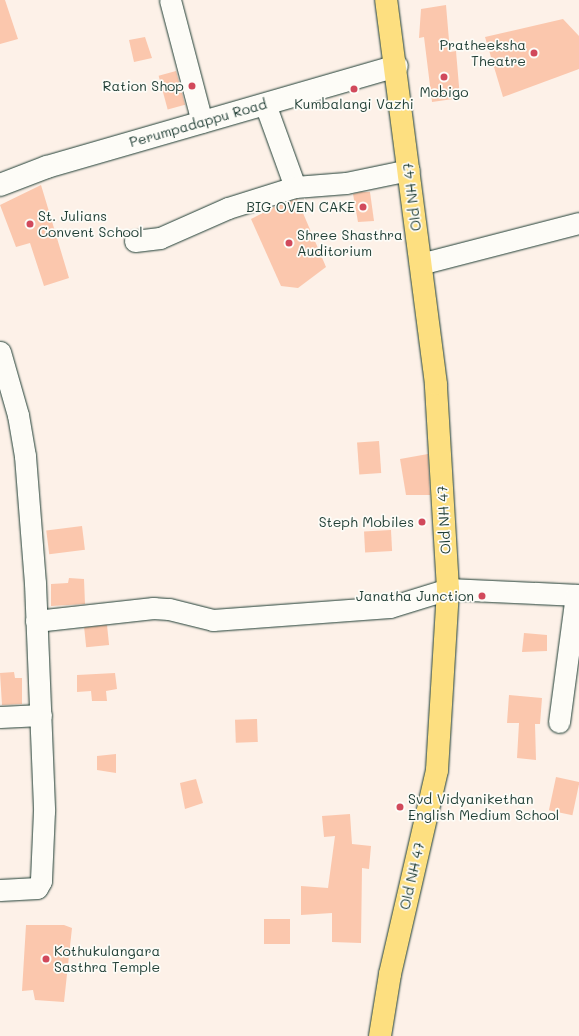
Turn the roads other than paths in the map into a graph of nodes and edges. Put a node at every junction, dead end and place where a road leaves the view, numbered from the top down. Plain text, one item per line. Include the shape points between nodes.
1 (170, 0) edge
2 (386, 0) edge
3 (397, 66) junction
4 (265, 104) junction
5 (202, 122) junction
6 (409, 170) junction
7 (0, 185) edge
8 (295, 187) junction
9 (579, 223) edge
10 (135, 241) dead end
11 (420, 264) junction
12 (0, 352) edge
13 (448, 589) junction
14 (577, 595) edge
15 (36, 621) junction
16 (42, 715) junction
17 (0, 716) edge
18 (559, 722) dead end
19 (0, 890) edge
20 (380, 1036) edge

1 - 5 street
2 - 3 main road, Old NH 47
3 - 4 main road, Perumpadappu Road
3 - 6 main road, Old NH 47
4 - 5 main road, Perumpadappu Road
4 - 8 street
5 - 7 main road, Perumpadappu Road via 47,167
6 - 8 street via 346,183
6 - 11 main road, Old NH 47
8 - 10 street via 228,208 160,238
9 - 11 street
11 - 13 main road, Old NH 47 via 436,384
12 - 15 street via 18,415 25,456
13 - 14 street
13 - 15 street via 390,606 213,620 169,609 152,608
13 - 20 main road, Old NH 47 via 437,770 390,974
14 - 18 street
15 - 16 street
16 - 17 street
16 - 19 street via 44,856 41,881 37,888 33,889

